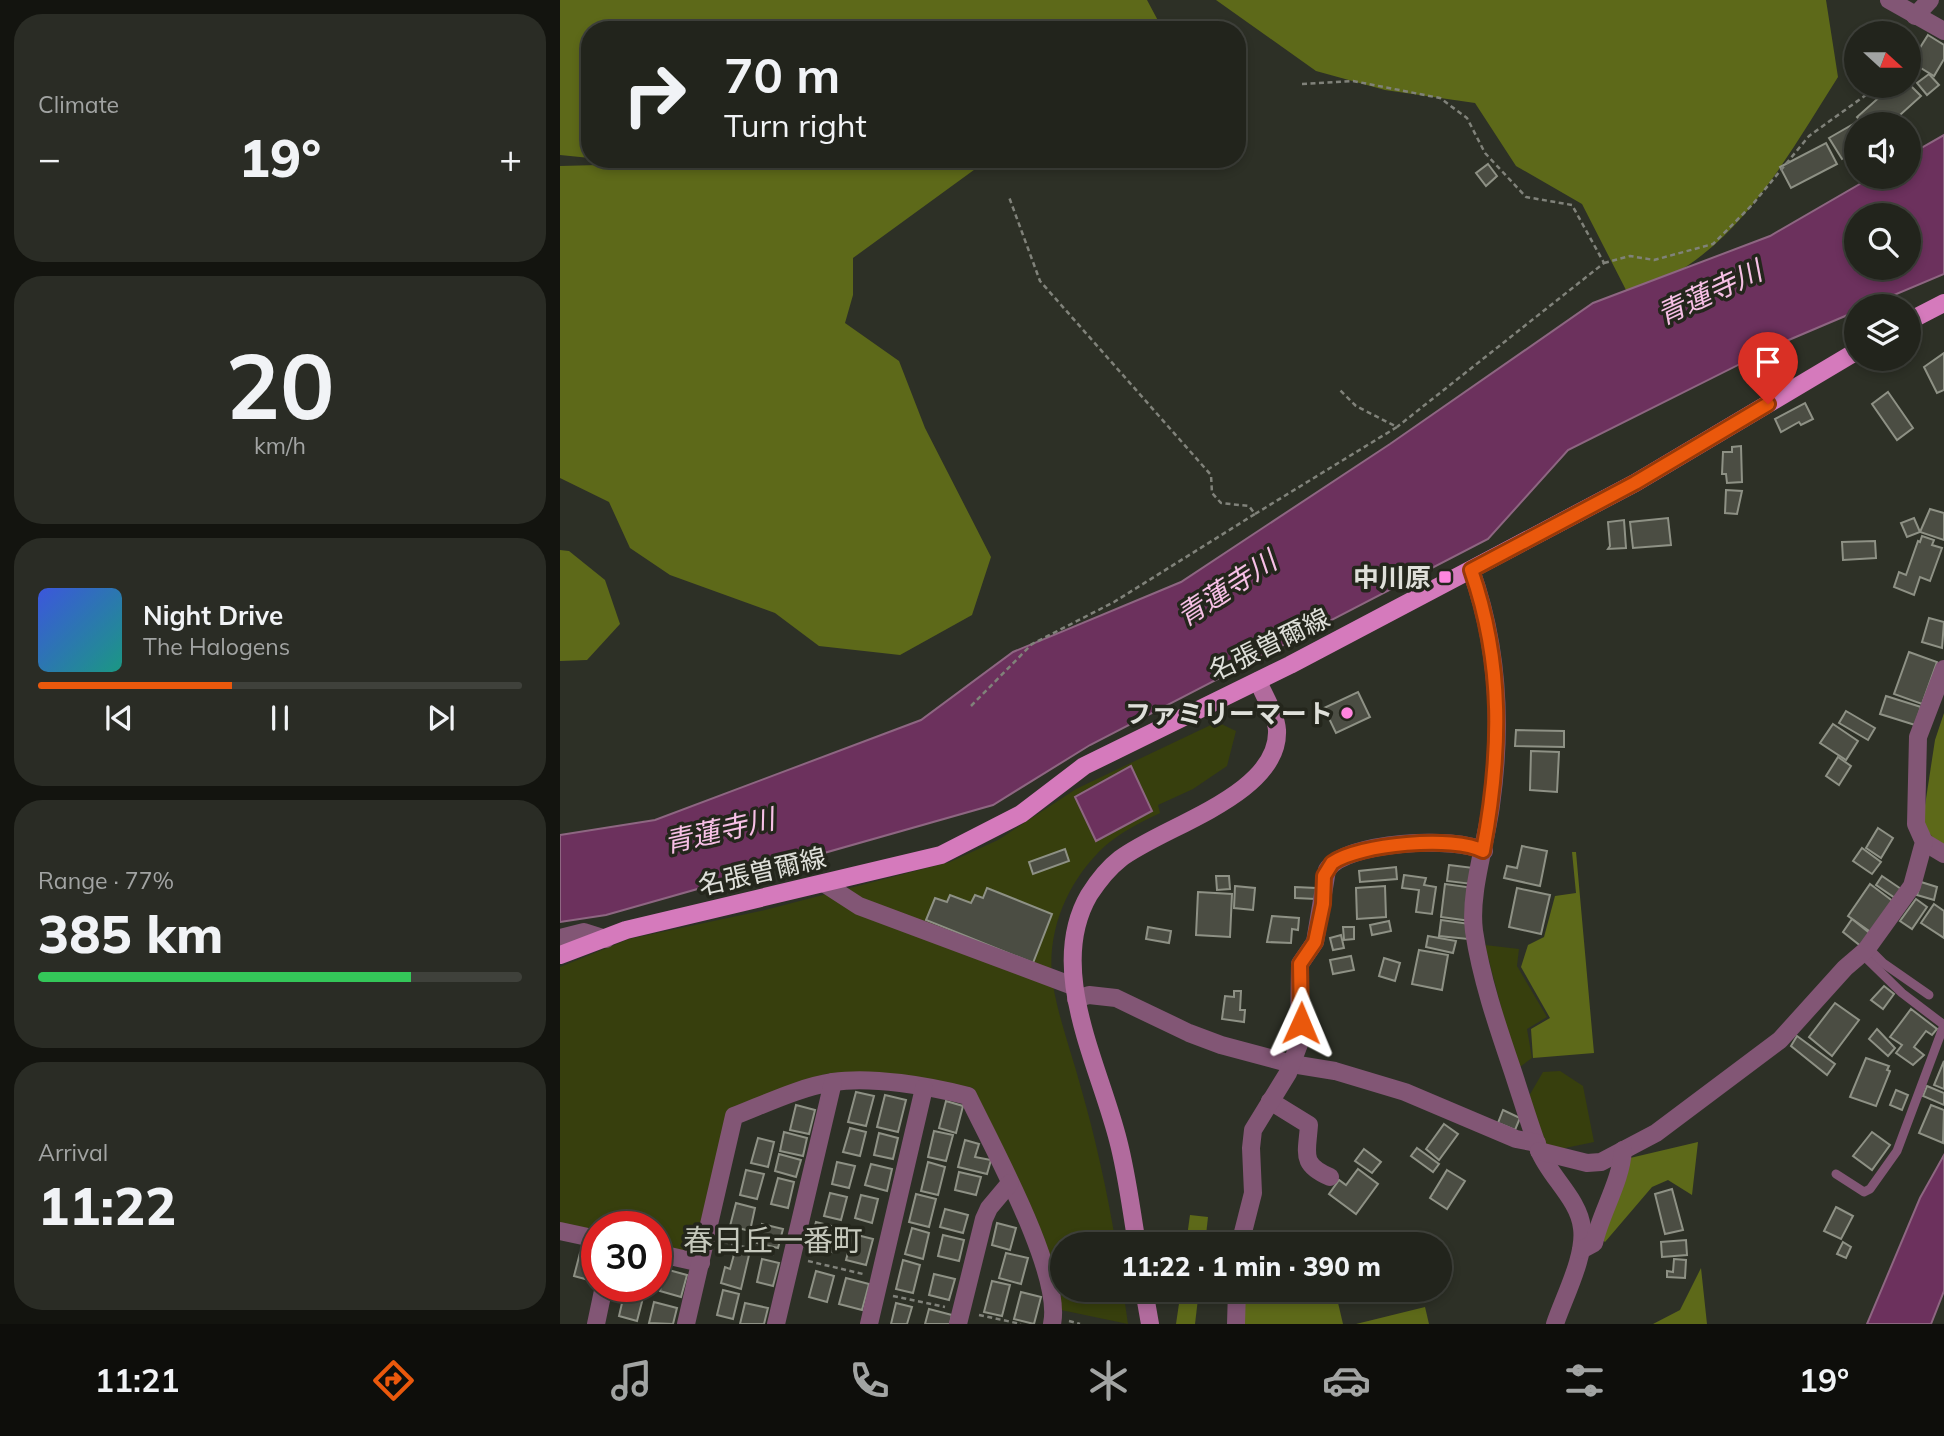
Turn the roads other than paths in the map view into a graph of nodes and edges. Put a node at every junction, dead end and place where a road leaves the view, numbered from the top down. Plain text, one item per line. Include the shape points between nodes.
1 (1889, 0) edge
2 (1930, 0) edge
3 (1915, 16) junction
4 (1944, 31) edge
5 (1944, 303) edge
6 (1921, 315) edge
7 (1844, 359) edge
8 (1471, 570) junction
9 (1944, 669) edge
10 (1258, 681) junction
11 (1924, 842) junction
12 (1483, 851) junction
13 (1944, 854) edge
14 (825, 884) junction
15 (560, 938) edge
16 (606, 939) junction
17 (1865, 951) junction
18 (560, 956) edge
19 (1075, 992) junction
20 (1928, 995) dead end
21 (1944, 1025) edge
22 (1292, 1064) junction
23 (833, 1082) junction
24 (924, 1088) junction
25 (1270, 1101) junction
26 (1538, 1147) junction
27 (1623, 1150) junction
28 (1836, 1174) dead end
29 (1330, 1177) dead end
30 (1010, 1183) junction
31 (560, 1231) edge
32 (1135, 1232) edge
33 (1243, 1232) edge
34 (581, 1236) edge
35 (1581, 1250) junction
36 (672, 1257) edge
37 (701, 1263) junction
38 (601, 1302) edge
39 (1146, 1302) edge
40 (1237, 1302) edge
41 (960, 1318) edge
42 (596, 1324) edge
43 (686, 1324) edge
44 (776, 1324) edge
45 (869, 1324) edge
46 (1052, 1324) edge
47 (1150, 1324) edge
48 (1236, 1324) edge
49 (1555, 1324) edge

1 - 3 street
2 - 3 street
3 - 4 street
5 - 6 main road
7 - 8 main road, 名張曽爾線 via 1635,483
8 - 10 main road, 名張曽爾線
8 - 12 street via 1490,638 1498,718
9 - 11 street via 1917,737 1916,824
10 - 14 main road, 名張曽爾線 via 1084,765 1021,814 971,842 941,855
10 - 19 street via 1277,730 1268,764 1243,788 1146,842 1107,870 1087,899 1073,936
11 - 13 street
11 - 17 street via 1912,886
12 - 22 street via 1475,846 1423,843 1366,850 1332,863 1324,876 1315,942 1300,964 1299,1044
12 - 26 street via 1474,930 1499,1029
14 - 16 main road, 名張曽爾線 via 626,930
14 - 19 street via 859,906
15 - 16 street via 584,932
16 - 18 main road, 名張曽爾線
17 - 20 lane
17 - 21 lane via 1902,993
17 - 27 street via 1780,1041 1656,1133
19 - 22 street via 1116,998 1189,1033
19 - 32 street via 1118,1141
21 - 28 lane via 1896,1152 1876,1180 1864,1192
22 - 25 street
22 - 26 street via 1335,1071 1405,1092
23 - 24 street
23 - 37 street via 734,1116
23 - 44 street
24 - 30 street via 968,1096
24 - 45 street
25 - 29 street via 1308,1125 1309,1163
25 - 33 street via 1251,1140 1252,1193
26 - 27 street via 1587,1163
26 - 35 street via 1581,1221
27 - 35 street via 1594,1243
30 - 41 street via 984,1219
30 - 46 street via 1052,1285
31 - 34 street
35 - 49 street
36 - 37 street
37 - 43 street
38 - 42 street
39 - 47 street
40 - 48 street

